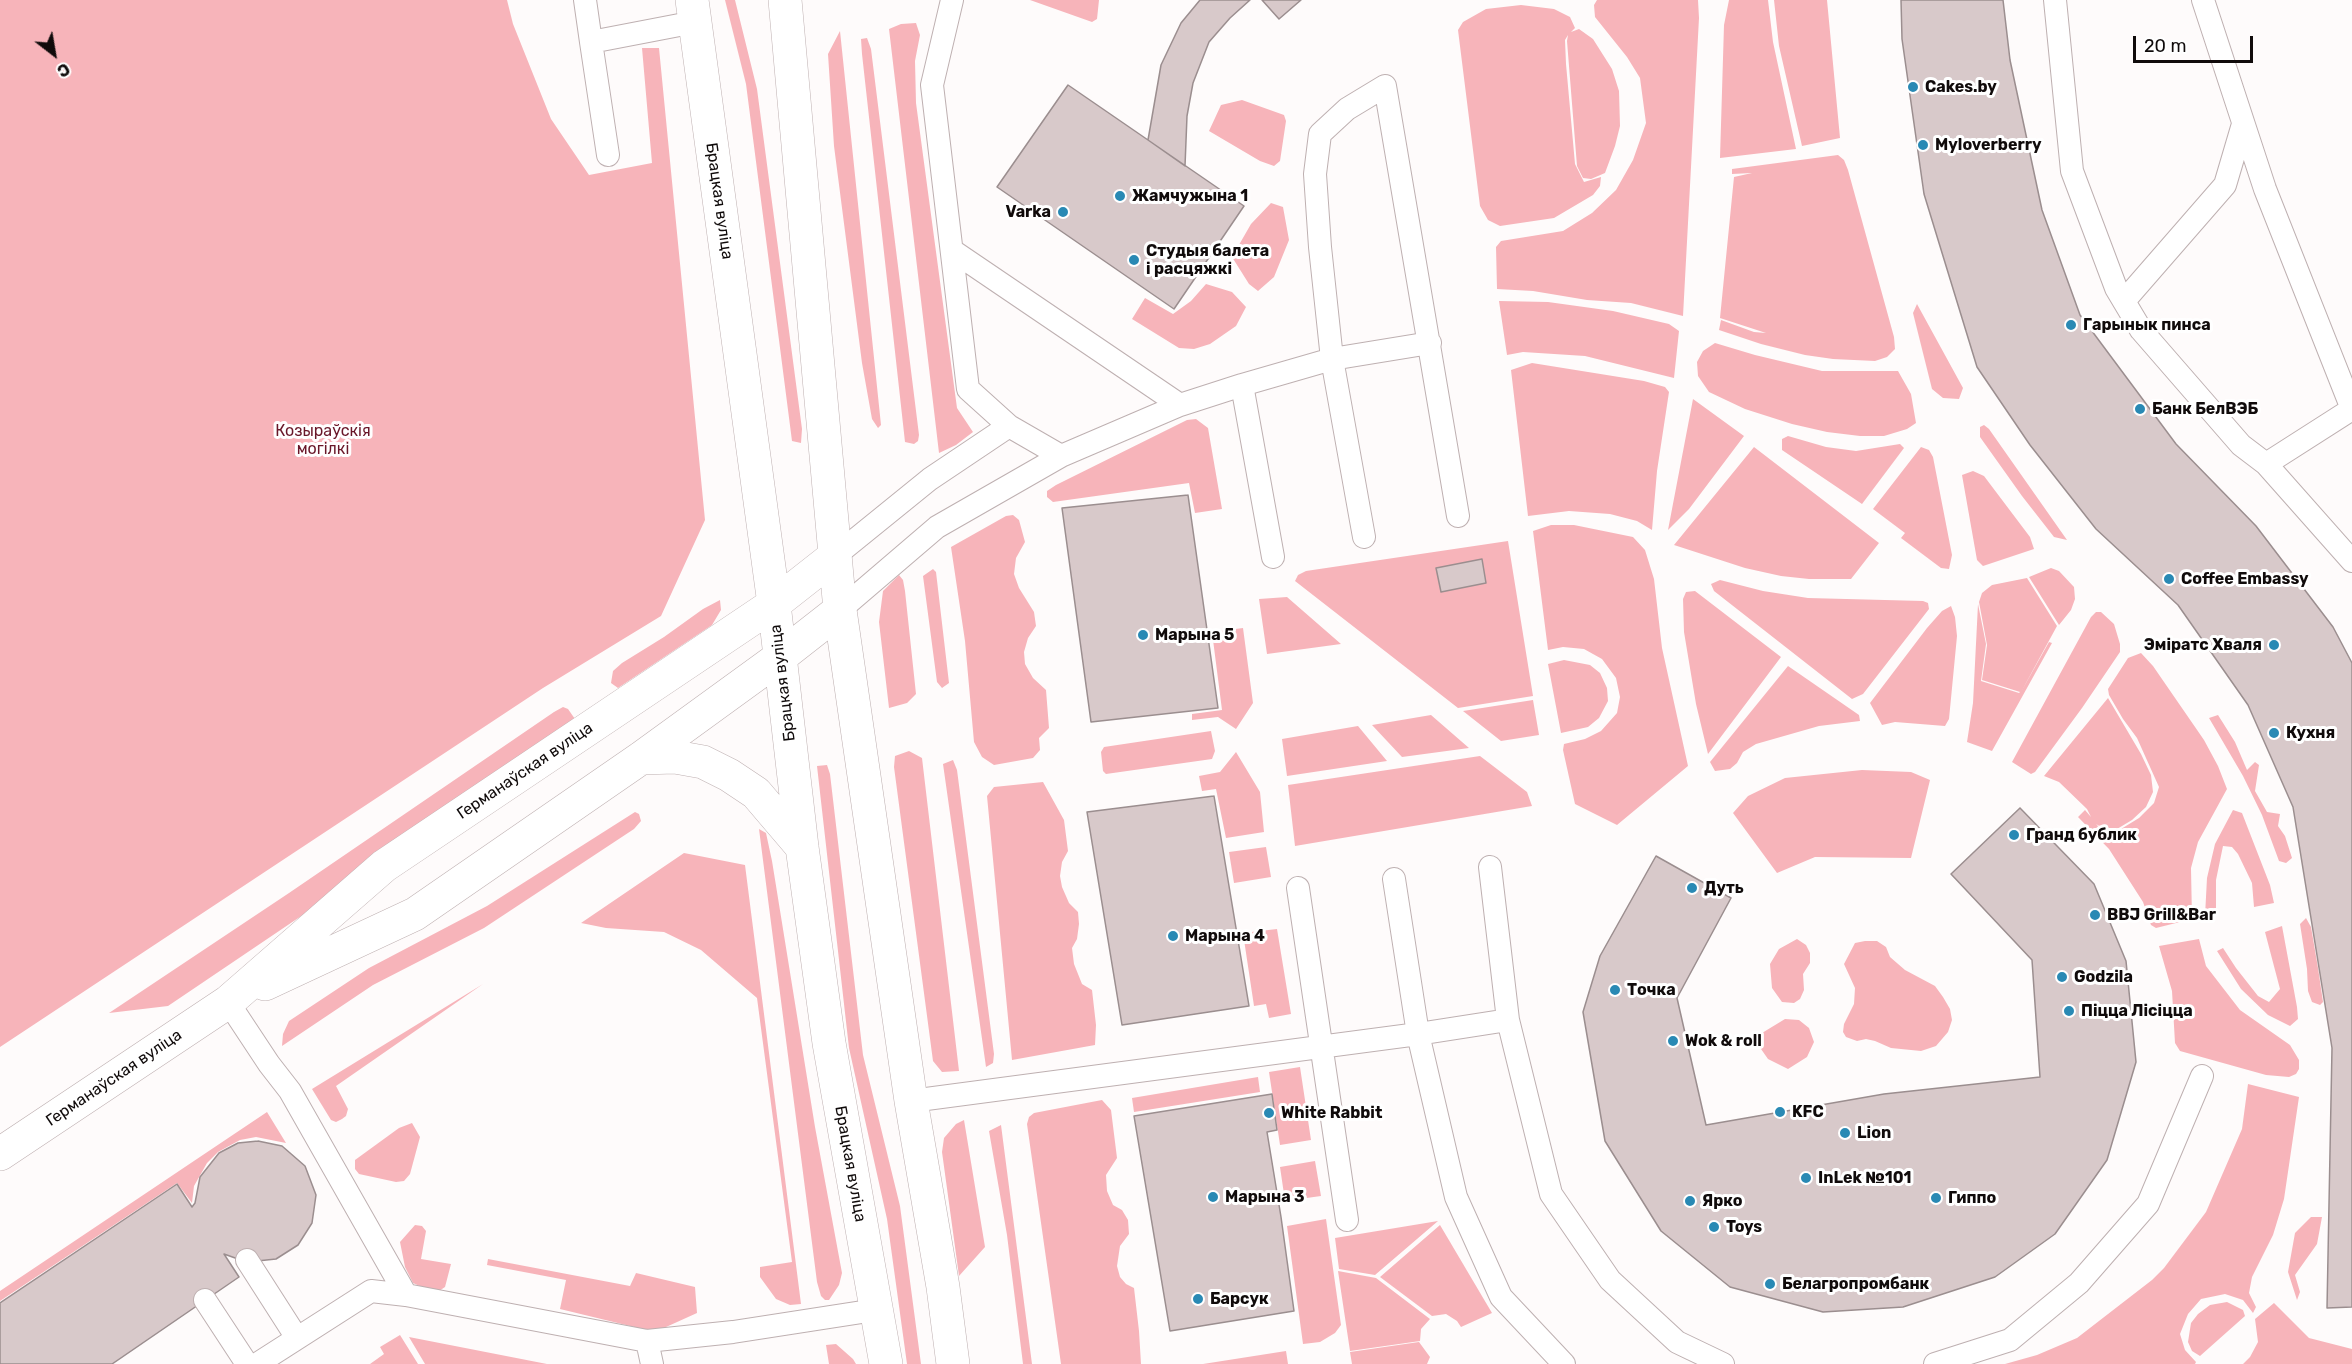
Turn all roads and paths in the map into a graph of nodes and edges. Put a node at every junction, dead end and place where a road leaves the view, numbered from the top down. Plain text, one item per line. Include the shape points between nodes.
1 (585, 0) edge
2 (785, 0) edge
3 (952, 0) edge
4 (2055, 0) edge
5 (2203, 0) edge
6 (693, 11) edge
7 (591, 42) junction
8 (2243, 124) junction
9 (608, 155) dead end
10 (953, 251) junction
11 (2124, 301) junction
12 (1430, 343) junction
13 (1332, 359) junction
14 (1242, 385) junction
15 (1180, 405) junction
16 (2352, 409) edge
17 (1009, 426) junction
18 (1061, 456) junction
19 (2266, 464) junction
20 (1458, 516) dead end
21 (1364, 537) dead end
22 (836, 556) junction
23 (1273, 557) dead end
24 (2352, 561) edge
25 (774, 604) junction
26 (840, 610) junction
27 (780, 657) junction
28 (641, 758) junction
29 (802, 847) junction
30 (1490, 867) dead end
31 (1394, 879) dead end
32 (1298, 888) dead end
33 (228, 1002) junction
34 (1508, 1020) junction
35 (1418, 1034) junction
36 (1321, 1046) junction
37 (2202, 1076) dead end
38 (911, 1101) junction
39 (0, 1154) edge
40 (1347, 1220) dead end
41 (247, 1260) dead end
42 (406, 1294) junction
43 (205, 1300) dead end
44 (875, 1310) junction
45 (297, 1338) junction
46 (647, 1341) junction
47 (246, 1364) edge
48 (257, 1364) edge
49 (652, 1364) edge
50 (886, 1364) edge
51 (953, 1364) edge
52 (1564, 1364) edge
53 (1723, 1364) edge
54 (1935, 1364) edge

1 - 7 lane
2 - 22 street
3 - 10 lane via 932,85
4 - 11 lane via 2072,171
5 - 8 lane
6 - 7 lane
6 - 25 street, Брацкая вуліца
7 - 9 lane
8 - 11 lane via 2225,185
8 - 16 lane
10 - 15 lane
10 - 17 lane via 968,389
11 - 19 lane via 2141,330 2241,445
12 - 13 lane
12 - 13 lane via 1385,86 1347,109 1320,134 1315,174
12 - 20 lane
13 - 14 lane
13 - 21 lane
14 - 15 lane
14 - 23 lane
15 - 18 lane
16 - 19 lane
17 - 18 lane
17 - 22 lane via 930,479
18 - 26 lane via 937,526
19 - 24 lane
22 - 25 street, Германаўская вуліца
22 - 26 street
25 - 27 street, Брацкая вуліца
25 - 33 street, Германаўская вуліца via 384,866
26 - 27 street, Германаўская вуліца
26 - 38 street
27 - 28 street, Германаўская вуліца
27 - 29 street, Брацкая вуліца
28 - 29 street via 675,757 703,762 729,775 756,793
28 - 33 street, Германаўская вуліца via 415,914
29 - 44 street, Брацкая вуліца
30 - 34 lane
31 - 35 lane
32 - 36 lane
33 - 39 street, Германаўская вуліца
33 - 42 lane via 290,1091
34 - 35 lane
34 - 53 lane via 1551,1194 1610,1280 1677,1342
35 - 36 lane
35 - 52 lane via 1456,1197 1501,1297
36 - 38 lane
36 - 40 lane
37 - 54 lane via 2148,1204 2079,1283 2010,1340
38 - 51 street
41 - 45 lane
42 - 45 lane via 371,1291
42 - 46 lane
43 - 47 lane
44 - 46 lane
44 - 50 street, Брацкая вуліца
45 - 48 lane
46 - 49 lane

